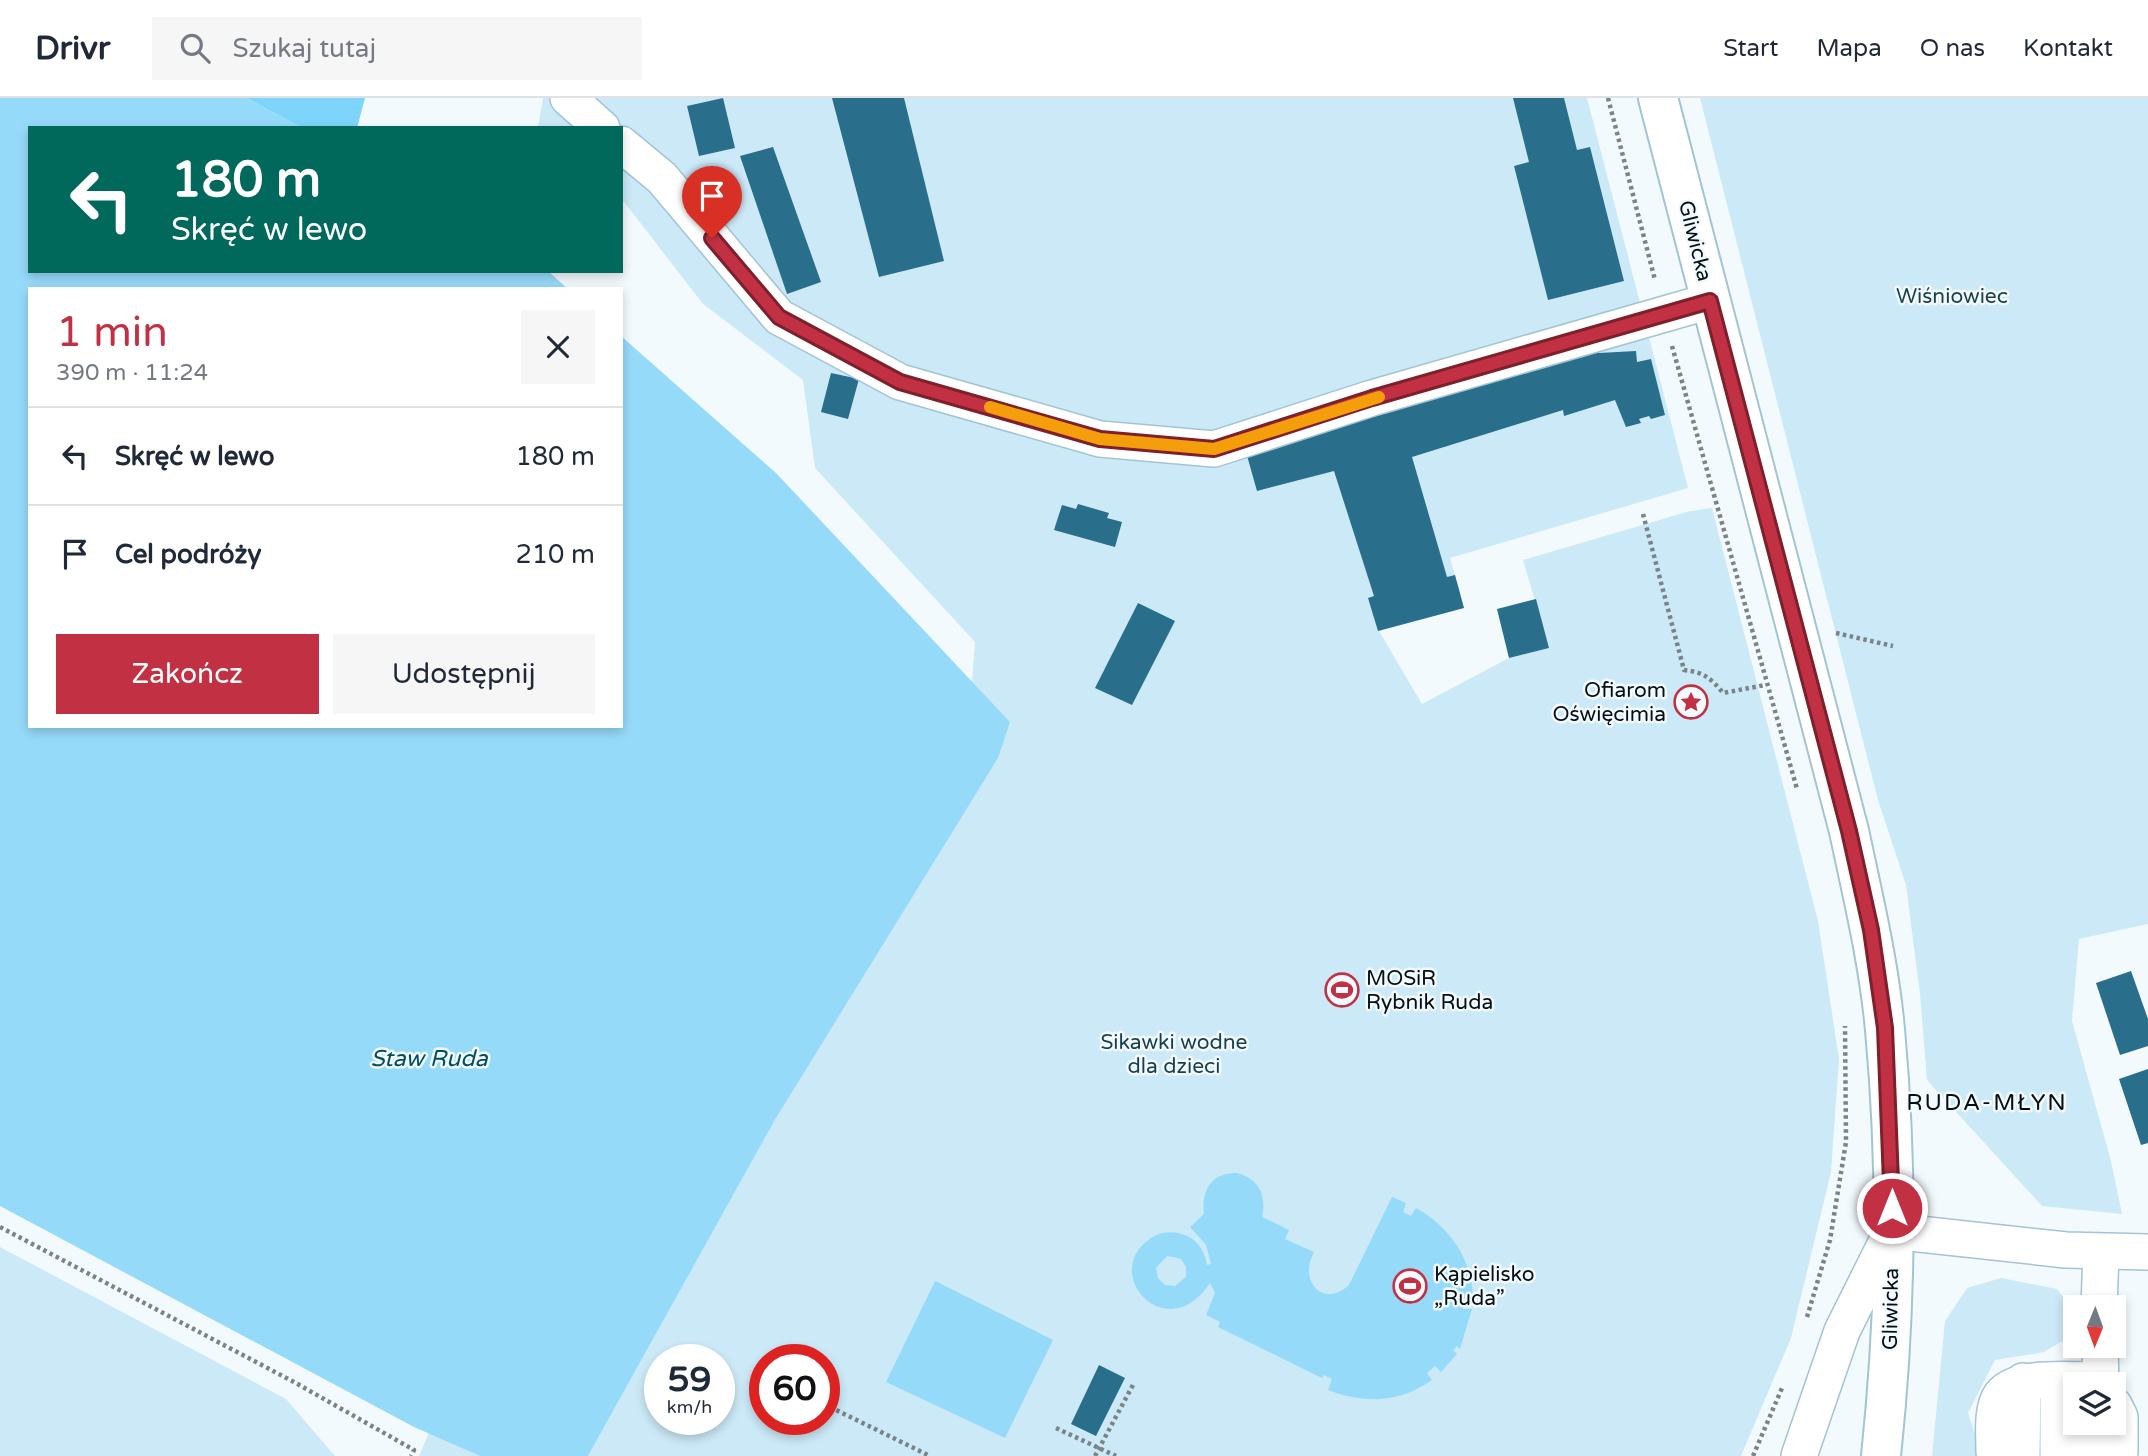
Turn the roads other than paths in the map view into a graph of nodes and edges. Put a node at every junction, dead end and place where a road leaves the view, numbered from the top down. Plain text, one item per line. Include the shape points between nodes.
1 (568, 98) edge
2 (1658, 98) edge
3 (600, 126) edge
4 (623, 146) edge
5 (1710, 301) junction
6 (1892, 1231) junction
7 (2101, 1252) junction
8 (2148, 1252) edge
9 (2099, 1295) edge
10 (1842, 1331) junction
11 (1891, 1342) junction
12 (2023, 1381) junction
13 (2063, 1384) edge
14 (2068, 1435) edge
15 (2086, 1435) edge
16 (2103, 1435) edge
17 (2120, 1435) edge
18 (1799, 1456) edge
19 (1881, 1456) edge
20 (1996, 1456) edge
21 (2022, 1456) edge
22 (2058, 1456) edge
23 (2086, 1456) edge
24 (2102, 1456) edge
25 (2116, 1456) edge

1 - 3 street
2 - 5 main road, Gliwicka
4 - 5 street via 662,178 779,317 900,382 1100,439 1214,449 1372,398
5 - 6 main road, Gliwicka via 1871,930 1885,1028
6 - 7 street
6 - 10 street
6 - 11 main road, Gliwicka
7 - 8 street
7 - 9 street
10 - 11 street
10 - 18 street
11 - 19 main road, Gliwicka
12 - 13 street
12 - 20 street via 2008,1386 1997,1403
12 - 21 street
14 - 22 street
15 - 23 street
16 - 24 street
17 - 25 street

